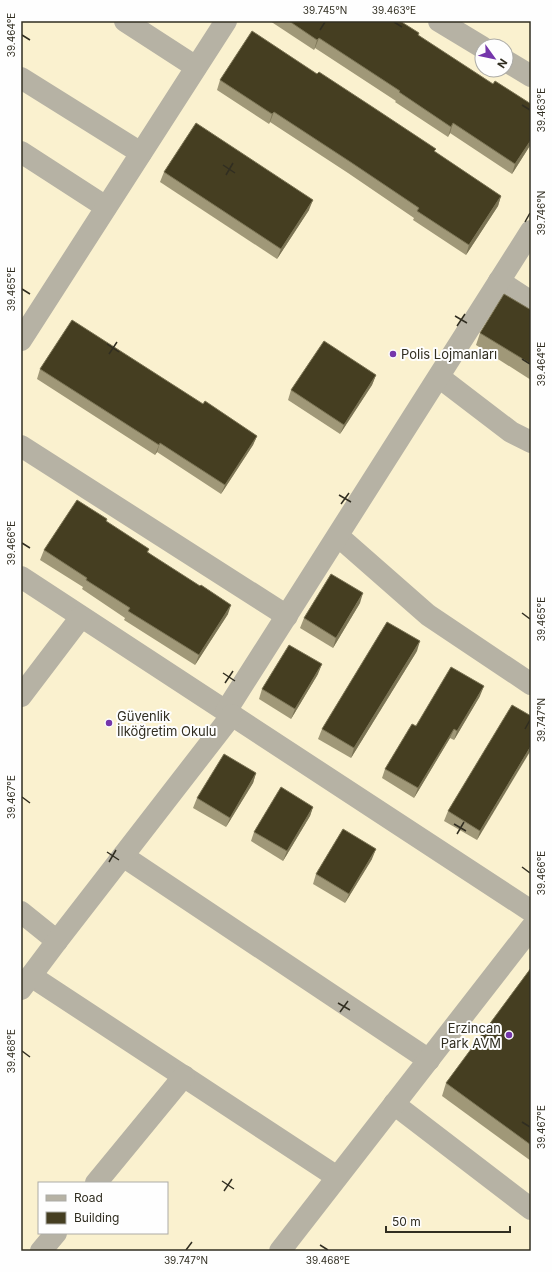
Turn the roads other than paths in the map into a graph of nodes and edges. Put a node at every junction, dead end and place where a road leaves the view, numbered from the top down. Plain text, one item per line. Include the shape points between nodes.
1 (125, 21) edge
2 (226, 21) edge
3 (439, 21) edge
4 (474, 42) edge
5 (514, 66) edge
6 (196, 67) junction
7 (531, 76) edge
8 (22, 82) edge
9 (21, 152) edge
10 (141, 153) junction
11 (106, 207) junction
12 (531, 231) edge
13 (499, 281) junction
14 (531, 302) edge
15 (21, 340) edge
16 (438, 377) junction
17 (531, 442) edge
18 (21, 446) edge
19 (338, 536) junction
20 (21, 577) edge
21 (287, 616) junction
22 (81, 617) junction
23 (531, 684) edge
24 (21, 696) edge
25 (229, 713) junction
26 (123, 856) junction
27 (531, 911) edge
28 (21, 912) edge
29 (531, 928) edge
30 (57, 941) junction
31 (26, 983) edge
32 (428, 1060) junction
33 (184, 1076) junction
34 (394, 1104) junction
35 (337, 1177) junction
36 (97, 1182) edge
37 (531, 1209) edge
38 (55, 1234) edge
39 (41, 1251) edge
40 (280, 1251) edge

1 - 6 street
2 - 6 street
3 - 4 street
5 - 7 street
6 - 10 street
8 - 10 street
9 - 11 street
10 - 11 street
11 - 15 street
12 - 13 street
13 - 14 street
13 - 16 street
16 - 17 street via 511,432
16 - 19 street
18 - 21 street
19 - 21 street
19 - 23 street via 428,615
20 - 22 street
21 - 25 street
22 - 24 street
22 - 25 street
25 - 26 street
25 - 27 street
26 - 30 street
26 - 32 street
28 - 30 street
29 - 32 street
30 - 31 street
31 - 33 street
32 - 34 street
33 - 35 street
33 - 36 street
34 - 35 street
34 - 37 street
35 - 40 street
38 - 39 street

